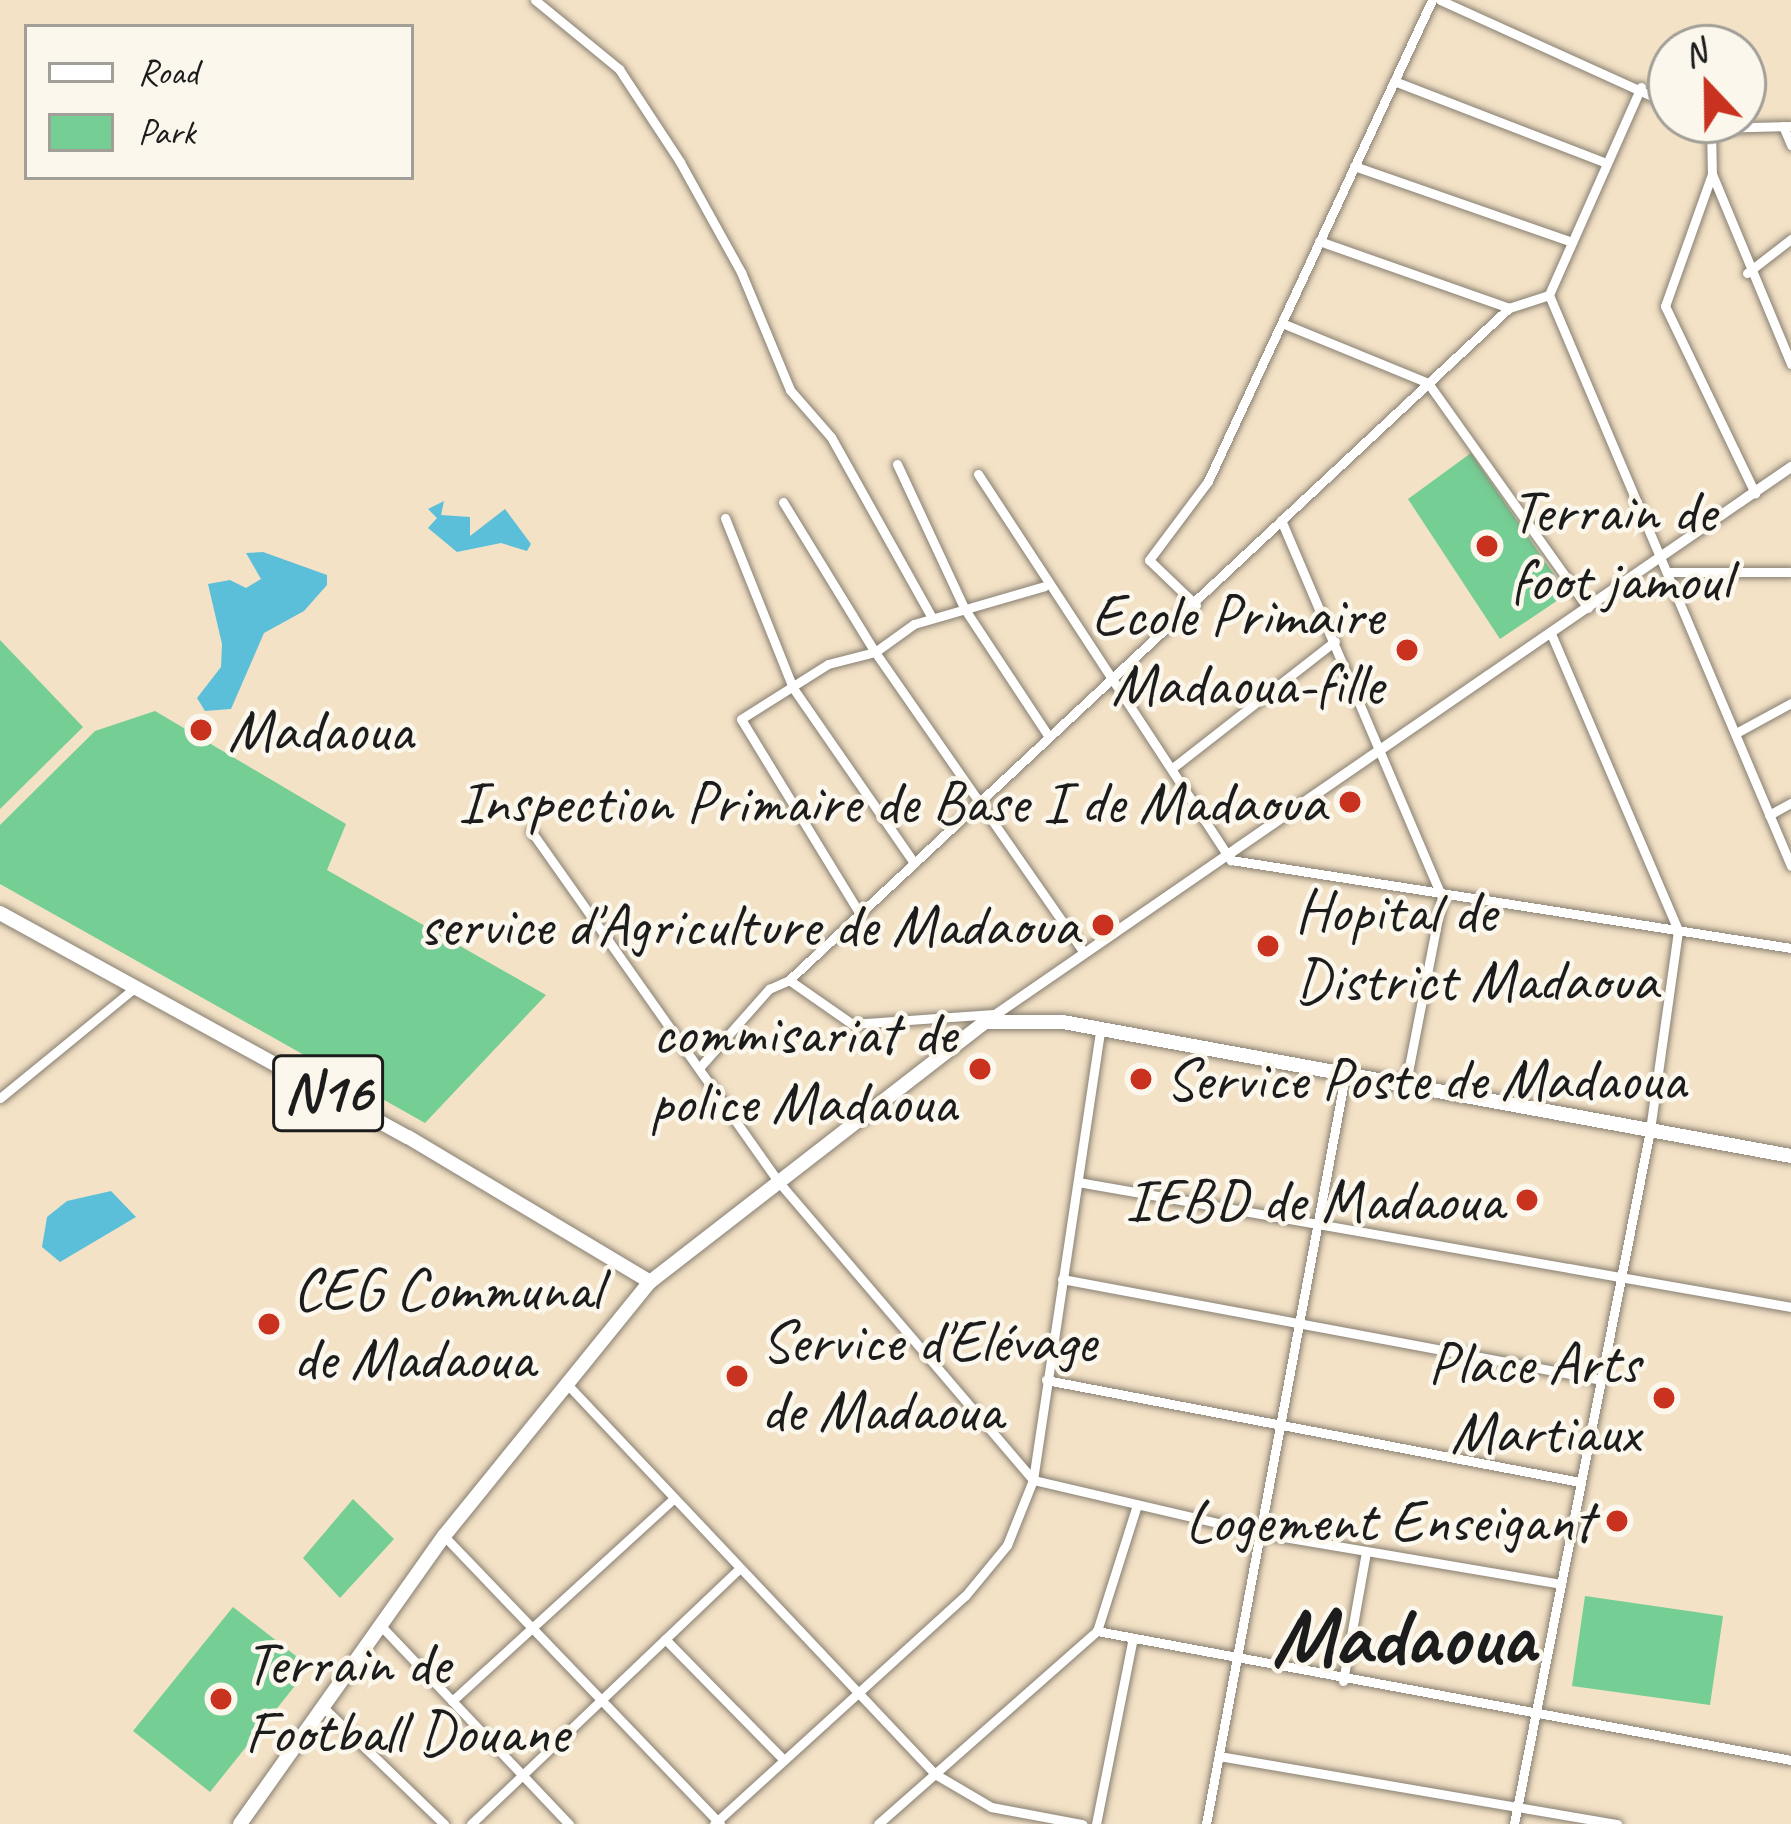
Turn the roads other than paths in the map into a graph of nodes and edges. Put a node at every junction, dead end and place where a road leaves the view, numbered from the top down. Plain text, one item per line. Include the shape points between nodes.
1 (535, 0) edge
2 (1436, 0) edge
3 (1394, 81) junction
4 (1641, 87) junction
5 (1647, 91) edge
6 (1787, 126) edge
7 (1711, 144) edge
8 (1791, 145) edge
9 (1607, 163) junction
10 (1354, 166) junction
11 (1712, 174) junction
12 (1791, 239) edge
13 (1319, 241) junction
14 (1572, 242) junction
15 (1747, 273) junction
16 (1549, 295) junction
17 (1509, 308) junction
18 (1282, 323) junction
19 (1791, 364) edge
20 (1428, 383) junction
21 (897, 464) dead end
22 (1791, 467) edge
23 (977, 474) dead end
24 (1755, 494) junction
25 (783, 502) dead end
26 (725, 518) dead end
27 (1281, 520) junction
28 (1663, 558) junction
29 (1668, 572) junction
30 (1791, 572) edge
31 (1045, 586) junction
32 (1196, 605) junction
33 (964, 608) junction
34 (1588, 608) junction
35 (932, 618) junction
36 (1550, 634) junction
37 (1335, 641) junction
38 (874, 652) junction
39 (1112, 679) junction
40 (793, 688) junction
41 (1791, 703) edge
42 (1736, 733) junction
43 (1049, 737) junction
44 (1383, 748) junction
45 (1175, 766) junction
46 (978, 803) junction
47 (1791, 803) edge
48 (1769, 814) junction
49 (532, 831) dead end
50 (1231, 860) junction
51 (914, 863) junction
52 (1791, 866) edge
53 (1442, 897) junction
54 (0, 914) edge
55 (860, 914) junction
56 (1678, 930) junction
57 (1791, 948) edge
58 (1084, 953) junction
59 (789, 980) junction
60 (137, 986) junction
61 (990, 1018) junction
62 (1100, 1031) junction
63 (699, 1068) junction
64 (1345, 1076) junction
65 (1405, 1087) junction
66 (0, 1098) edge
67 (1650, 1130) junction
68 (1791, 1156) edge
69 (777, 1180) junction
70 (1078, 1182) junction
71 (1318, 1222) junction
72 (1616, 1275) junction
73 (1062, 1279) junction
74 (650, 1282) junction
75 (1791, 1306) edge
76 (1299, 1322) junction
77 (1597, 1379) junction
78 (1046, 1380) junction
79 (566, 1384) junction
80 (1280, 1424) junction
81 (1033, 1480) junction
82 (1576, 1481) junction
83 (674, 1498) junction
84 (1137, 1505) junction
85 (1260, 1533) junction
86 (444, 1536) junction
87 (1366, 1552) junction
88 (740, 1568) junction
89 (1561, 1584) junction
90 (382, 1627) junction
91 (533, 1628) junction
92 (1097, 1631) junction
93 (665, 1640) junction
94 (1132, 1642) junction
95 (1237, 1660) junction
96 (1343, 1682) junction
97 (854, 1689) junction
98 (602, 1700) junction
99 (452, 1701) junction
100 (327, 1711) junction
101 (1537, 1719) junction
102 (1219, 1756) junction
103 (782, 1758) junction
104 (1791, 1760) edge
105 (934, 1774) junction
106 (523, 1775) junction
107 (1517, 1804) junction
108 (717, 1823) edge
109 (240, 1824) edge
110 (444, 1824) edge
111 (471, 1824) edge
112 (568, 1824) edge
113 (878, 1824) edge
114 (1082, 1824) edge
115 (1096, 1824) edge
116 (1206, 1824) edge
117 (1514, 1824) edge
118 (1617, 1824) edge

1 - 35 street via 619,69 680,162 741,272 790,390 831,437
2 - 3 street
2 - 4 street
3 - 9 street
3 - 10 street
4 - 5 street
4 - 9 street
6 - 8 street
7 - 11 street
9 - 14 street
10 - 13 street
10 - 14 street
11 - 15 street
11 - 24 street via 1665,306
12 - 15 street
13 - 17 street
13 - 18 street
14 - 16 street
15 - 19 street
16 - 17 street
16 - 28 street
17 - 20 street
18 - 20 street
18 - 32 street via 1208,481 1150,560
20 - 27 street
20 - 34 street
21 - 33 street
22 - 24 street
23 - 31 street
24 - 28 street
25 - 38 street
26 - 40 street
27 - 32 street
27 - 37 street
28 - 29 street
28 - 34 street
29 - 30 street
29 - 42 street
31 - 33 street
31 - 39 street
32 - 39 street
33 - 35 street
33 - 43 street
34 - 36 street
35 - 38 street
36 - 44 street
36 - 56 street
37 - 44 street
37 - 45 street
38 - 40 street via 828,664
38 - 46 street
39 - 43 street
39 - 45 street
40 - 51 street
40 - 55 street via 741,719
41 - 42 street
42 - 48 street
43 - 46 street
44 - 50 street
44 - 53 street
45 - 50 street
46 - 51 street
46 - 58 street
47 - 48 street
48 - 52 street
49 - 63 street
50 - 53 street
50 - 58 street
51 - 55 street
53 - 56 street
53 - 65 street
54 - 60 main road, N16
55 - 59 street
56 - 57 street
56 - 67 street
58 - 61 street
59 - 61 street via 852,1024
59 - 63 street via 769,988
60 - 66 street
60 - 74 main road, N16
61 - 62 main road
61 - 69 main road
62 - 64 main road
62 - 70 street
63 - 69 street
64 - 65 main road
64 - 71 street
65 - 67 main road
67 - 68 main road
67 - 72 street
69 - 74 main road
69 - 81 street
70 - 71 street
70 - 73 street
71 - 72 street
71 - 76 street
72 - 75 street
72 - 77 street
73 - 76 street
73 - 78 street
74 - 79 main road
76 - 77 street
76 - 80 street
77 - 82 street
78 - 80 street
78 - 81 street
79 - 83 street
79 - 86 main road
80 - 82 street
80 - 85 street
81 - 84 street
81 - 97 street via 1006,1545 965,1596
82 - 89 street
83 - 88 street
83 - 91 street
84 - 85 street
84 - 92 street
85 - 87 street
85 - 95 street
86 - 90 main road
86 - 91 street
87 - 89 street
87 - 96 street
88 - 93 street
88 - 97 street
89 - 101 street
90 - 99 street
90 - 100 main road
91 - 98 street
91 - 99 street
92 - 94 street
92 - 105 street
93 - 98 street
93 - 103 street
94 - 95 street
94 - 115 street
95 - 96 street
95 - 102 street
96 - 101 street
97 - 103 street
97 - 105 street
98 - 106 street
98 - 108 street
99 - 106 street
100 - 109 main road
100 - 110 street
101 - 104 street
101 - 107 street
102 - 107 street
102 - 116 street
103 - 108 street
105 - 113 street
105 - 114 street via 991,1808
106 - 111 street
106 - 112 street
107 - 117 street
107 - 118 street

